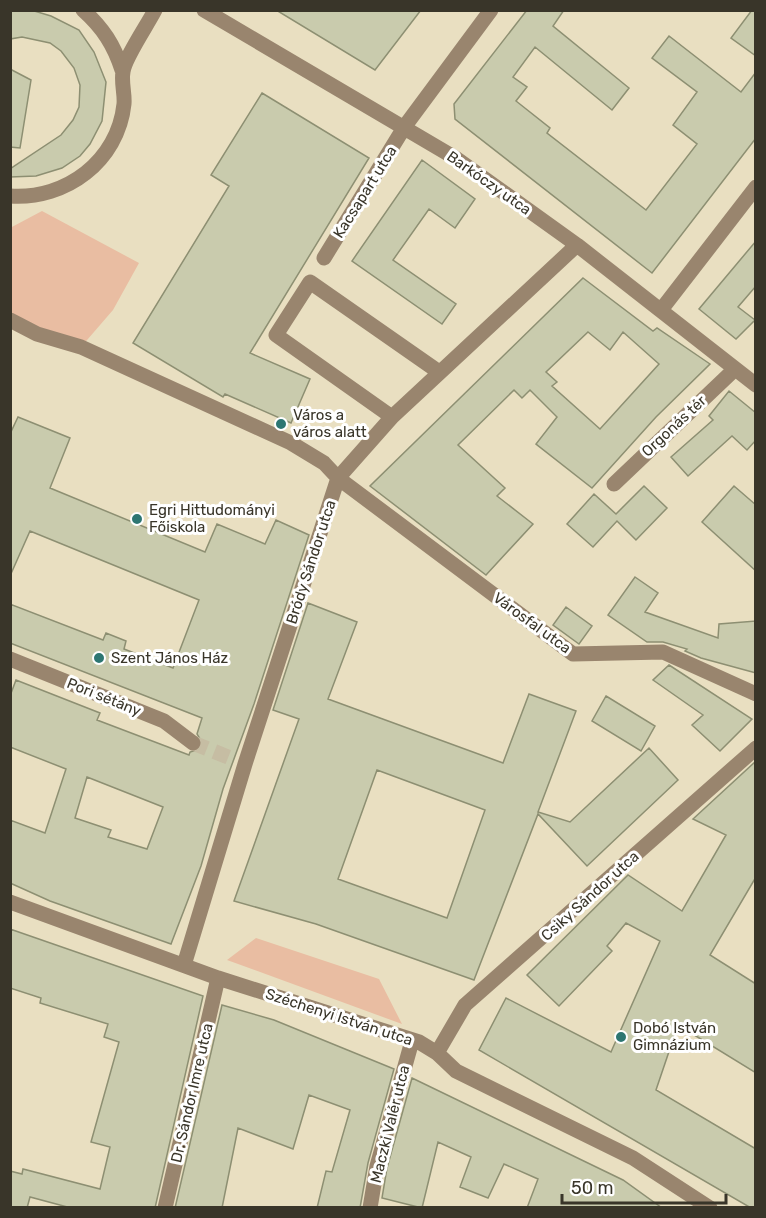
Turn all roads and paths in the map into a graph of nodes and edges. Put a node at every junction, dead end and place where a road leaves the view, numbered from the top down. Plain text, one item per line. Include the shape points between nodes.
1 (83, 10) edge
2 (155, 10) edge
3 (204, 10) edge
4 (490, 10) edge
5 (122, 70) junction
6 (405, 126) junction
7 (756, 188) edge
8 (10, 196) edge
9 (577, 246) junction
10 (324, 258) dead end
11 (661, 310) junction
12 (10, 320) edge
13 (735, 369) junction
14 (439, 372) junction
15 (756, 385) edge
16 (392, 417) junction
17 (338, 478) junction
18 (614, 484) dead end
19 (10, 659) edge
20 (756, 694) edge
21 (193, 743) tunnel mouth
22 (756, 748) edge
23 (10, 902) edge
24 (184, 965) junction
25 (218, 978) junction
26 (412, 1041) junction
27 (437, 1053) junction
28 (165, 1208) edge
29 (370, 1208) edge
30 (710, 1208) edge

1 - 5 street via 110,38
2 - 5 street
3 - 6 street, Barkóczy utca
4 - 6 street, Kacsapart utca
5 - 8 street via 124,105 115,139 89,172 59,190
6 - 9 street, Barkóczy utca
6 - 10 street, Kacsapart utca
7 - 11 street
9 - 11 street, Barkóczy utca
9 - 14 street, Bródy Sándor utca
11 - 13 street, Barkóczy utca
12 - 17 street, Városfal utca via 37,334 81,347 291,443 324,463
13 - 15 street, Barkóczy utca
13 - 18 street, Orgonás tér
14 - 16 street, Bródy Sándor utca
14 - 16 street via 310,282 276,335
16 - 17 street, Bródy Sándor utca
17 - 20 street, Városfal utca via 573,654 663,652
17 - 24 street, Bródy Sándor utca via 239,762
19 - 21 street, Pori sétány via 164,721
22 - 27 street, Csiky Sándor utca via 465,1005
23 - 24 street, Széchenyi István utca
24 - 25 street, Széchenyi István utca
25 - 26 street, Széchenyi István utca
25 - 28 street, Dr. Sándor Imre utca
26 - 27 street, Széchenyi István utca
26 - 29 street, Maczki Valér utca via 377,1166
27 - 30 street, Széchenyi István utca via 456,1071 633,1158

